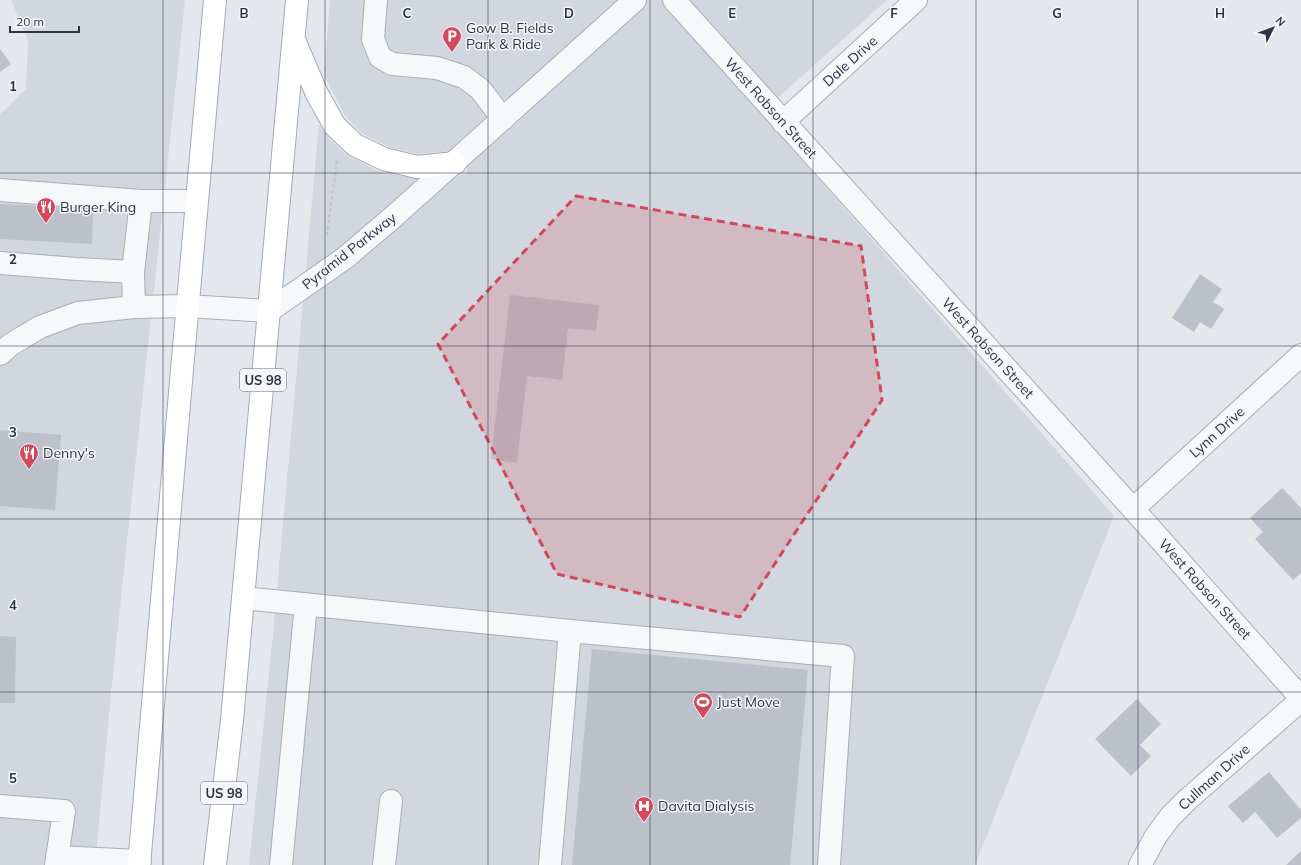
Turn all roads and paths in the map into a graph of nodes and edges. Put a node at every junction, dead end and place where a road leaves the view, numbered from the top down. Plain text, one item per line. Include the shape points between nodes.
1 (215, 0) edge
2 (297, 0) edge
3 (376, 0) edge
4 (635, 0) edge
5 (674, 0) edge
6 (916, 0) edge
7 (294, 40) junction
8 (503, 119) junction
9 (783, 122) junction
10 (337, 159) dead end
11 (455, 163) junction
12 (0, 190) edge
13 (141, 200) junction
14 (196, 201) junction
15 (327, 235) dead end
16 (0, 263) edge
17 (133, 272) junction
18 (134, 306) junction
19 (187, 306) junction
20 (269, 311) junction
21 (0, 354) edge
22 (1301, 355) edge
23 (1133, 509) junction
24 (243, 598) junction
25 (306, 604) junction
26 (570, 631) junction
27 (1301, 699) edge
28 (390, 801) dead end
29 (0, 806) edge
30 (57, 861) edge
31 (140, 863) edge
32 (215, 865) edge
33 (281, 865) edge
34 (384, 865) edge
35 (550, 865) edge
36 (829, 865) edge
37 (1140, 865) edge

1 - 14 main road
2 - 7 main road, US 98
3 - 8 street via 373,39 380,57 392,64 437,68 464,77 480,89
4 - 8 street, Pyramid Parkway
5 - 9 street, West Robson Street
6 - 9 street, Dale Drive
7 - 11 main road via 317,94 335,126 355,145 384,159 417,167
7 - 20 main road, US 98
8 - 11 street, Pyramid Parkway
9 - 23 street, West Robson Street
10 - 15 path
11 - 20 street, Pyramid Parkway via 345,258
12 - 13 street
13 - 14 street
13 - 17 street
14 - 19 main road
16 - 17 street
17 - 18 street
18 - 19 street
18 - 21 street via 78,313 40,327
19 - 20 street
19 - 31 main road
20 - 24 main road, US 98
22 - 23 street, Lynn Drive
23 - 27 street, West Robson Street
24 - 25 street
24 - 32 main road, US 98
25 - 26 street
25 - 33 street
26 - 35 street
26 - 36 street via 843,656
27 - 37 street, Cullman Drive via 1170,817
28 - 34 street
29 - 30 street via 64,811
30 - 31 street

